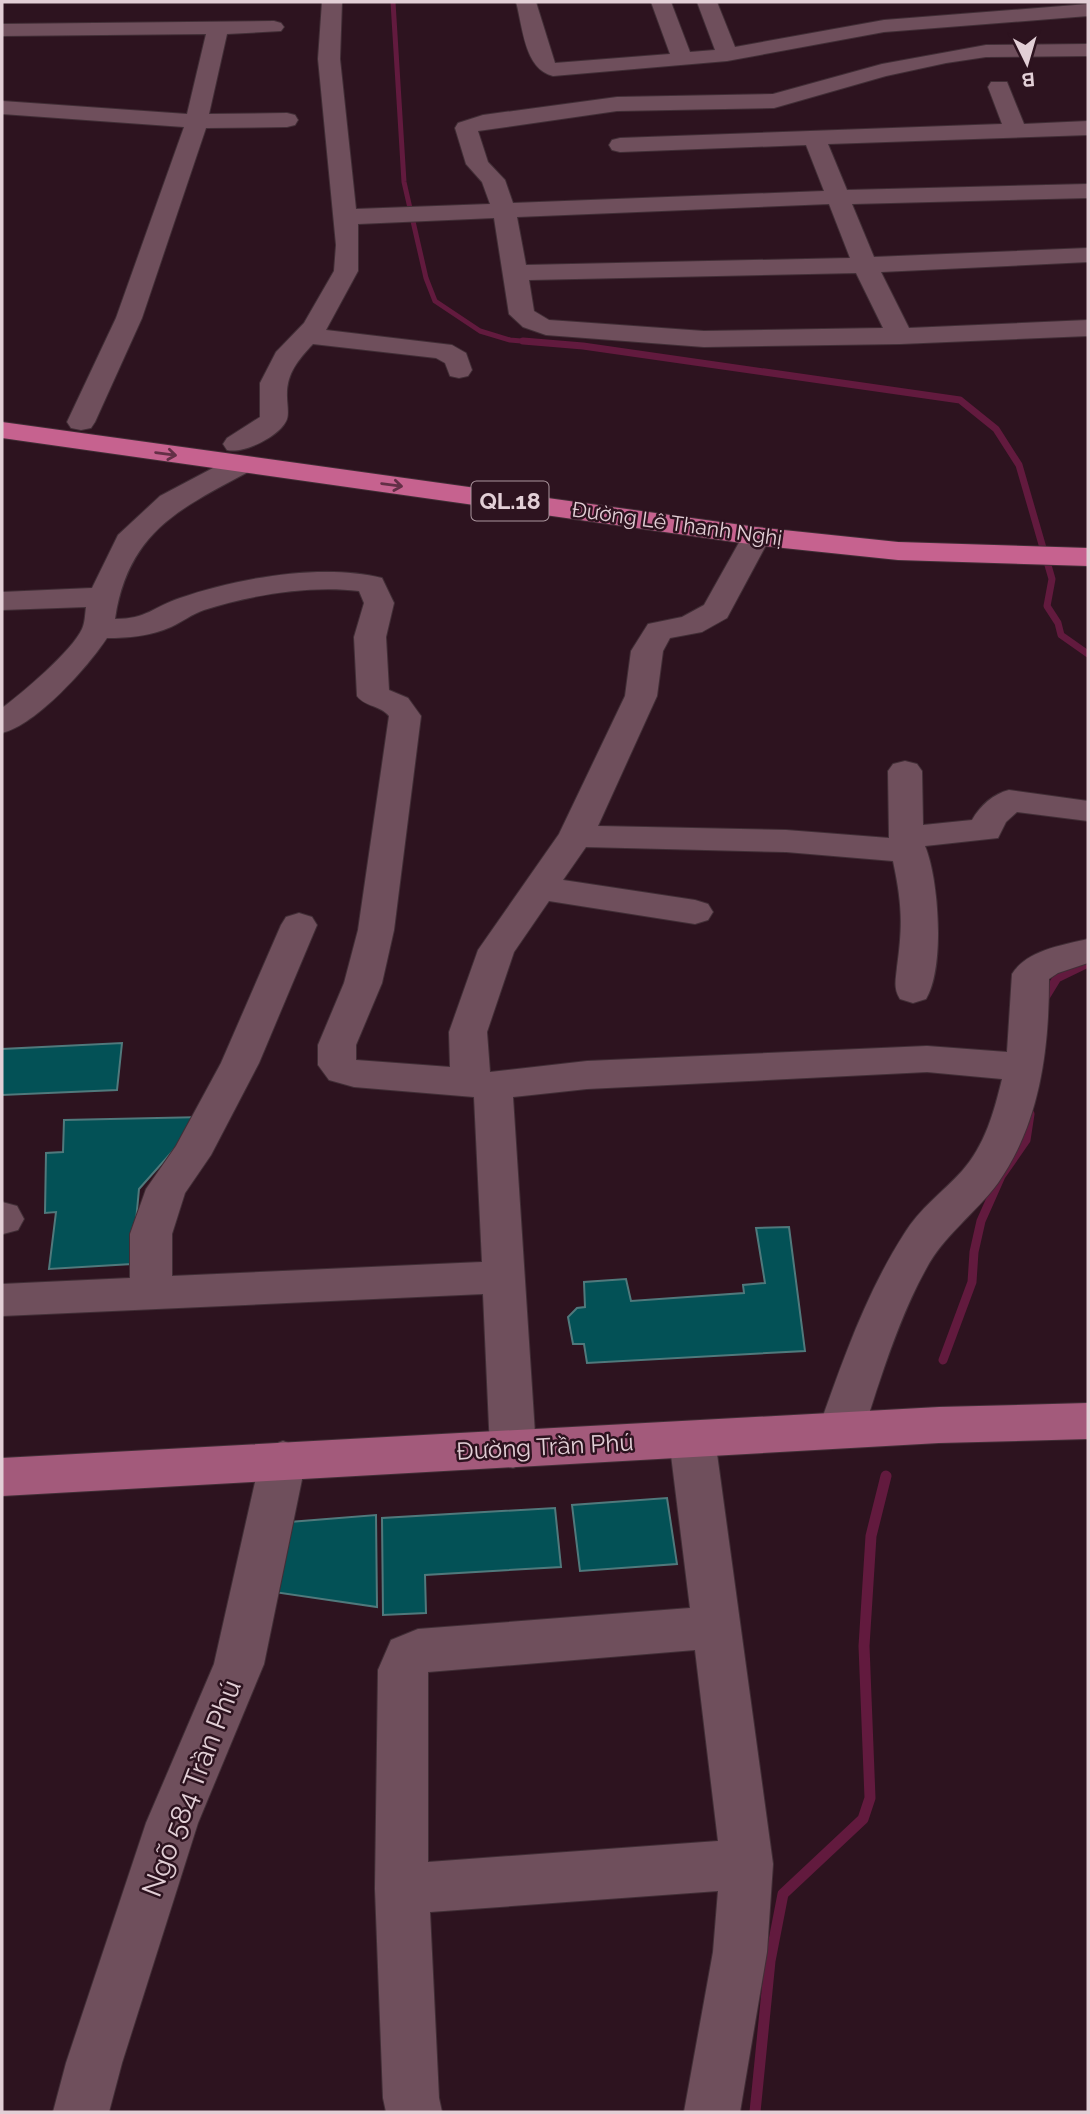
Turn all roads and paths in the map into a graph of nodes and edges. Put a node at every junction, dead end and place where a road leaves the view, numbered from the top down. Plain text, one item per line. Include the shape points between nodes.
1 (331, 2) edge
2 (526, 2) edge
3 (661, 2) edge
4 (707, 2) edge
5 (870, 2) edge
6 (1049, 7) edge
7 (1088, 10) edge
8 (884, 26) junction
9 (218, 27) junction
10 (274, 27) dead end
11 (2, 30) edge
12 (1088, 50) edge
13 (727, 55) junction
14 (682, 58) junction
15 (999, 87) dead end
16 (2, 107) edge
17 (287, 120) dead end
18 (197, 121) junction
19 (1088, 128) edge
20 (1016, 131) junction
21 (815, 139) junction
22 (620, 145) dead end
23 (1088, 191) edge
24 (839, 197) junction
25 (504, 210) junction
26 (356, 216) junction
27 (1088, 255) edge
28 (865, 265) junction
29 (515, 273) junction
30 (1088, 327) edge
31 (307, 336) junction
32 (900, 336) junction
33 (459, 370) dead end
34 (2, 412) edge
35 (81, 422) junction
36 (2, 430) edge
37 (239, 454) junction
38 (535, 495) junction
39 (756, 536) junction
40 (1018, 548) junction
41 (1080, 548) edge
42 (2, 601) edge
43 (101, 612) junction
44 (2, 723) edge
45 (905, 771) dead end
46 (1088, 811) edge
47 (576, 836) junction
48 (908, 844) junction
49 (539, 888) junction
50 (695, 912) dead end
51 (299, 925) dead end
52 (1088, 951) edge
53 (913, 990) dead end
54 (1022, 1068) junction
55 (484, 1085) junction
56 (504, 1277) junction
57 (151, 1292) junction
58 (2, 1300) edge
59 (1088, 1421) edge
60 (841, 1430) junction
61 (692, 1439) junction
62 (513, 1449) junction
63 (283, 1460) junction
64 (2, 1477) edge
65 (717, 1627) junction
66 (747, 1864) junction
67 (402, 1889) junction
68 (81, 2112) edge
69 (414, 2112) edge
70 (712, 2112) edge

1 - 26 street via 329,59
2 - 14 street via 542,60 553,70
3 - 14 street
4 - 13 street
5 - 8 street
6 - 7 street
6 - 8 street
8 - 13 street
9 - 10 street
9 - 11 street
9 - 18 street
12 - 25 street via 986,51 946,57 774,102 617,104 468,126 477,164 494,180
13 - 14 street
15 - 20 street
16 - 18 street
17 - 18 street
18 - 35 street via 129,318
19 - 20 street
20 - 21 street
21 - 22 street
21 - 24 street
23 - 24 street
24 - 25 street
24 - 28 street
25 - 26 street
25 - 29 street
26 - 31 street via 346,271
27 - 28 street
28 - 29 street
28 - 32 street
29 - 32 street via 522,314 546,327 704,339
30 - 32 street
31 - 33 street via 443,351 457,359
31 - 37 street via 285,358 273,383 274,418
34 - 35 highway, Đường Lê Thanh Nghị / QL.18
35 - 37 highway, Đường Lê Thanh Nghị / QL.18
36 -> 37 highway, Đường Lê Thanh Nghị / QL.18
37 - 38 highway, Đường Lê Thanh Nghị / QL.18
37 - 43 street via 170,502 128,541
38 - 39 highway, Đường Lê Thanh Nghị / QL.18
38 - 40 highway, Đường Lê Thanh Nghị / QL.18 via 724,512
39 - 40 highway, Đường Lê Thanh Nghị / QL.18 via 898,551
39 - 47 street via 716,611 691,625 659,631 647,650 641,696
40 - 41 highway, QL.18
42 - 43 street
43 - 44 street via 85,648 32,702
43 - 55 street via 153,623 190,605 244,591 359,580 371,584 379,603 370,637 373,696 396,704 405,716 376,930 363,983 337,1045 337,1065 354,1073
45 - 48 street
46 - 48 street via 1009,800 990,818 986,830
47 - 48 street
47 - 49 street
48 - 53 street via 920,904
49 - 50 street
49 - 55 street via 496,950 468,1032 469,1068
51 - 57 street via 240,1063 191,1155 166,1189 151,1234
52 - 54 street via 1045,964 1031,974 1031,1012
54 - 55 street via 927,1059 587,1075
54 - 60 street via 1004,1141 982,1174 920,1242 879,1319
55 - 56 street
56 - 57 street
56 - 62 street
57 - 58 street
59 - 60 main road, Đường Trần Phú
60 - 61 main road, Đường Trần Phú
61 - 62 main road, Đường Trần Phú
61 - 65 street
62 - 63 main road, Đường Trần Phú
63 - 64 main road, Đường Trần Phú
63 - 68 street, Ngõ 584 Trần Phú via 239,1664 172,1823
65 - 66 street
65 - 67 street via 418,1651 408,1656 403,1670
66 - 67 street
66 - 70 street via 740,1952
67 - 69 street

